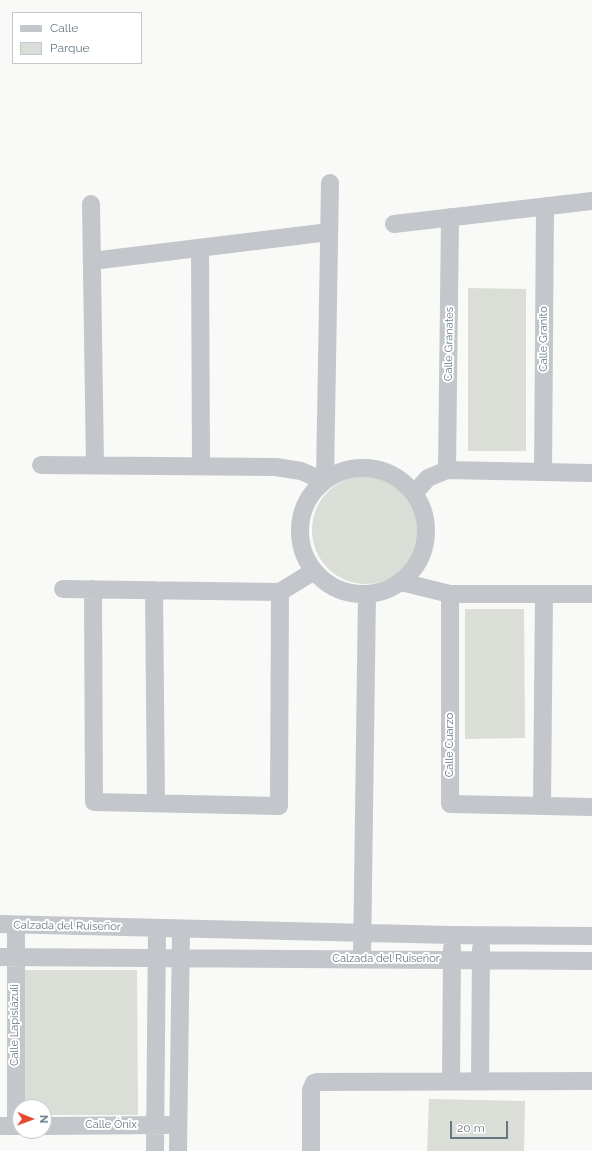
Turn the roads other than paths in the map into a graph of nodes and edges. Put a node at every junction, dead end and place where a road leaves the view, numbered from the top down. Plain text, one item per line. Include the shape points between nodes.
1 (330, 183) dead end
2 (592, 202) edge
3 (91, 204) dead end
4 (545, 206) junction
5 (450, 217) junction
6 (394, 224) dead end
7 (329, 232) junction
8 (200, 248) junction
9 (92, 261) junction
10 (41, 464) dead end
11 (95, 465) junction
12 (201, 466) junction
13 (447, 470) junction
14 (543, 472) junction
15 (592, 473) edge
16 (324, 481) junction
17 (413, 492) junction
18 (314, 571) junction
19 (400, 582) junction
20 (64, 589) dead end
21 (92, 589) junction
22 (154, 590) junction
23 (280, 592) junction
24 (367, 594) junction
25 (450, 594) junction
26 (544, 594) junction
27 (592, 594) edge
28 (156, 803) junction
29 (542, 806) junction
30 (592, 807) edge
31 (8, 924) edge
32 (157, 928) junction
33 (181, 929) junction
34 (362, 933) junction
35 (452, 935) junction
36 (481, 935) junction
37 (592, 936) edge
38 (8, 957) edge
39 (157, 958) junction
40 (180, 958) junction
41 (362, 959) junction
42 (452, 960) junction
43 (481, 960) junction
44 (592, 961) edge
45 (450, 1081) junction
46 (480, 1081) junction
47 (592, 1081) edge
48 (179, 1124) junction
49 (155, 1125) junction
50 (12, 1126) edge
51 (52, 1126) edge
52 (155, 1151) edge
53 (178, 1151) edge
54 (311, 1151) edge

1 - 7 street
2 - 4 street
3 - 9 street
4 - 5 street
4 - 14 street, Calle Granito
5 - 6 street
5 - 13 street, Calle Granates
7 - 8 street
7 - 16 street
8 - 9 street
8 - 12 street
9 - 11 street
10 - 11 street
11 - 12 street
12 - 16 street via 301,471
13 - 14 street
13 - 17 street via 428,478
14 - 15 street
16 - 17 street via 341,472 361,468 380,470 398,479
16 - 18 street via 310,496 302,514 300,534 304,554
17 - 19 street via 422,510 426,530 423,549 414,567
18 - 23 street
18 - 24 street via 329,584 347,592
19 - 24 street via 384,591
19 - 25 street
20 - 21 street
21 - 22 street
21 - 28 street via 94,802
22 - 23 street
22 - 28 street
23 - 28 street via 279,806
24 - 34 street
25 - 26 street
25 - 29 street, Calle Cuarzo via 450,804
26 - 27 street
26 - 29 street
29 - 30 street, Calle Cuarzo
31 - 32 street, Calzada del Ruiseñor
31 - 38 street, Calle Lapislázuli
32 - 33 street, Calzada del Ruiseñor
32 - 39 street
33 - 34 street, Calzada del Ruiseñor
33 - 40 street
34 - 35 street, Calzada del Ruiseñor
34 - 41 street
35 - 36 street, Calzada del Ruiseñor
35 - 42 street
36 - 37 street, Calzada del Ruiseñor
36 - 43 street
38 - 39 street, Calzada del Ruiseñor
38 - 50 street, Calle Lapislázuli
39 - 40 street, Calzada del Ruiseñor
39 - 49 street
40 - 41 street, Calzada del Ruiseñor
40 - 48 street
41 - 42 street, Calzada del Ruiseñor
42 - 43 street, Calzada del Ruiseñor
42 - 45 street
43 - 44 street, Calzada del Ruiseñor
43 - 46 street
45 - 46 street
45 - 54 street via 314,1083 311,1090
46 - 47 street
48 - 49 street, Calle Ónix
48 - 53 street
49 - 51 street, Calle Ónix
49 - 52 street

